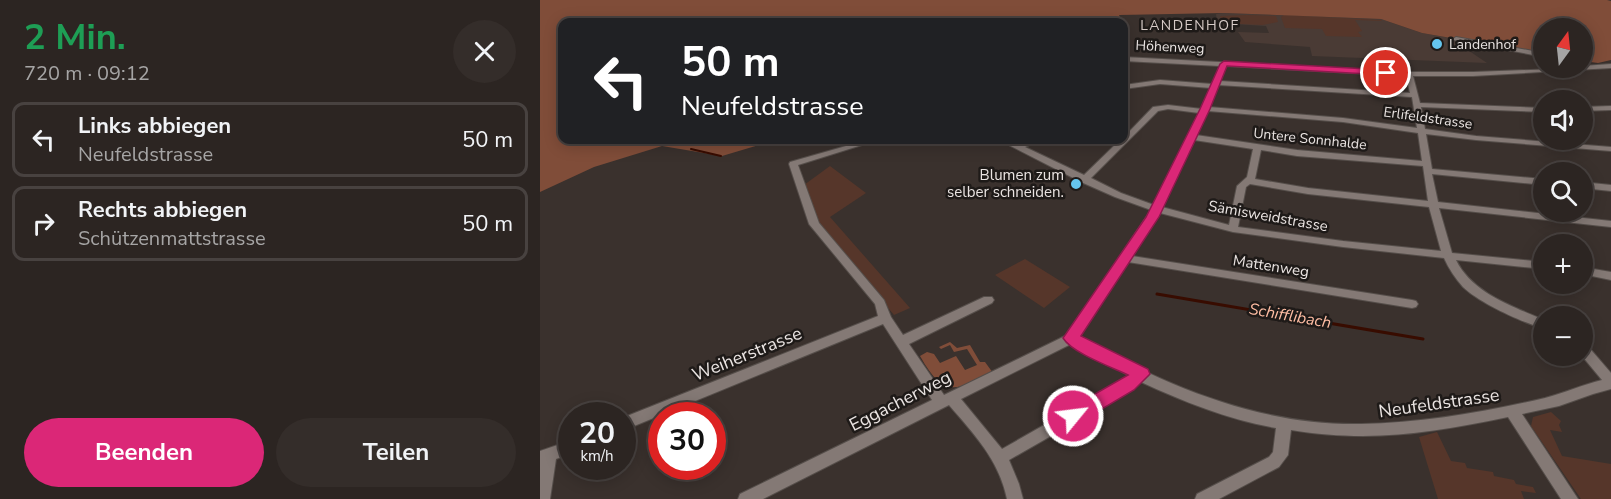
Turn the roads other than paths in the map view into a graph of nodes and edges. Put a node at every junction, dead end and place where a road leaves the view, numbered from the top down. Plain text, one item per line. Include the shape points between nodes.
1 (1456, 39) dead end
2 (1533, 53) edge
3 (1128, 59) edge
4 (1224, 64) junction
5 (1611, 66) edge
6 (1595, 67) joint
7 (1409, 74) junction
8 (1216, 84) junction
9 (1128, 86) edge
10 (1415, 100) junction
11 (1611, 108) edge
12 (1533, 109) edge
13 (1593, 109) edge
14 (1205, 110) junction
15 (1420, 130) junction
16 (1191, 138) junction
17 (1128, 139) edge
18 (860, 144) edge
19 (1012, 144) edge
20 (1025, 144) edge
21 (1123, 144) edge
22 (1019, 147) junction
23 (1257, 147) junction
24 (1611, 150) edge
25 (1428, 167) junction
26 (1084, 180) junction
27 (1250, 181) junction
28 (1533, 181) edge
29 (1593, 186) edge
30 (1611, 188) edge
31 (1434, 205) junction
32 (1157, 209) junction
33 (1611, 224) edge
34 (1233, 229) junction
35 (1447, 255) junction
36 (1125, 258) junction
37 (1533, 265) edge
38 (1593, 272) edge
39 (1611, 276) edge
40 (987, 300) dead end
41 (1412, 304) dead end
42 (885, 318) junction
43 (1533, 320) edge
44 (1071, 338) junction
45 (901, 342) junction
46 (1593, 361) edge
47 (1142, 374) junction
48 (1611, 383) edge
49 (946, 400) junction
50 (1511, 410) junction
51 (636, 419) edge
52 (1284, 425) junction
53 (545, 457) edge
54 (1001, 457) junction
55 (542, 499) edge
56 (746, 499) edge
57 (1015, 499) edge
58 (1203, 499) edge
59 (1570, 499) edge

1 - 2 street
3 - 4 street, Höhenweg
4 - 7 street, Höhenweg
4 - 8 street
5 - 6 street, Höhenweg
6 - 7 street, Höhenweg
7 - 10 street
8 - 9 street via 1160,82
8 - 10 street
8 - 14 street
10 - 12 street
10 - 15 street
11 - 13 street
14 - 15 street, Erlifeldstrasse
14 - 16 street
14 - 17 street, Erlifeldstrasse via 1155,109
15 - 24 street, Erlifeldstrasse
15 - 25 street
16 - 23 street, Untere Sonnhalde
16 - 32 street
18 - 42 street via 793,164 813,225 880,303
19 - 22 street, Sämisweidstrasse
20 - 22 street
21 - 26 street, Erlifeldstrasse
22 - 26 street, Sämisweidstrasse
23 - 25 street, Untere Sonnhalde
23 - 27 street
25 - 28 street, Untere Sonnhalde
25 - 31 street
26 - 32 street, Sämisweidstrasse
27 - 31 street
27 - 34 street via 1242,186
29 - 30 street
31 - 33 street
31 - 35 street
32 - 34 street, Sämisweidstrasse
32 - 36 street
34 - 35 street, Sämisweidstrasse
35 - 37 street, Sämisweidstrasse
35 - 43 street via 1466,283
36 - 41 street, Mattenweg
36 - 44 street
38 - 39 street
40 - 45 street
42 - 45 street
42 - 51 street, Weiherstrasse
44 - 47 street, Neufeldstrasse
44 - 49 street, Eggacherweg
45 - 49 street
46 - 48 street
47 - 52 street, Neufeldstrasse via 1189,398
47 - 54 street
48 - 50 street, Neufeldstrasse
49 - 54 street
49 - 56 street, Eggacherweg
50 - 52 street, Neufeldstrasse via 1404,429 1366,431
50 - 59 street
52 - 58 street via 1282,450 1274,462
53 - 55 street
54 - 57 street

